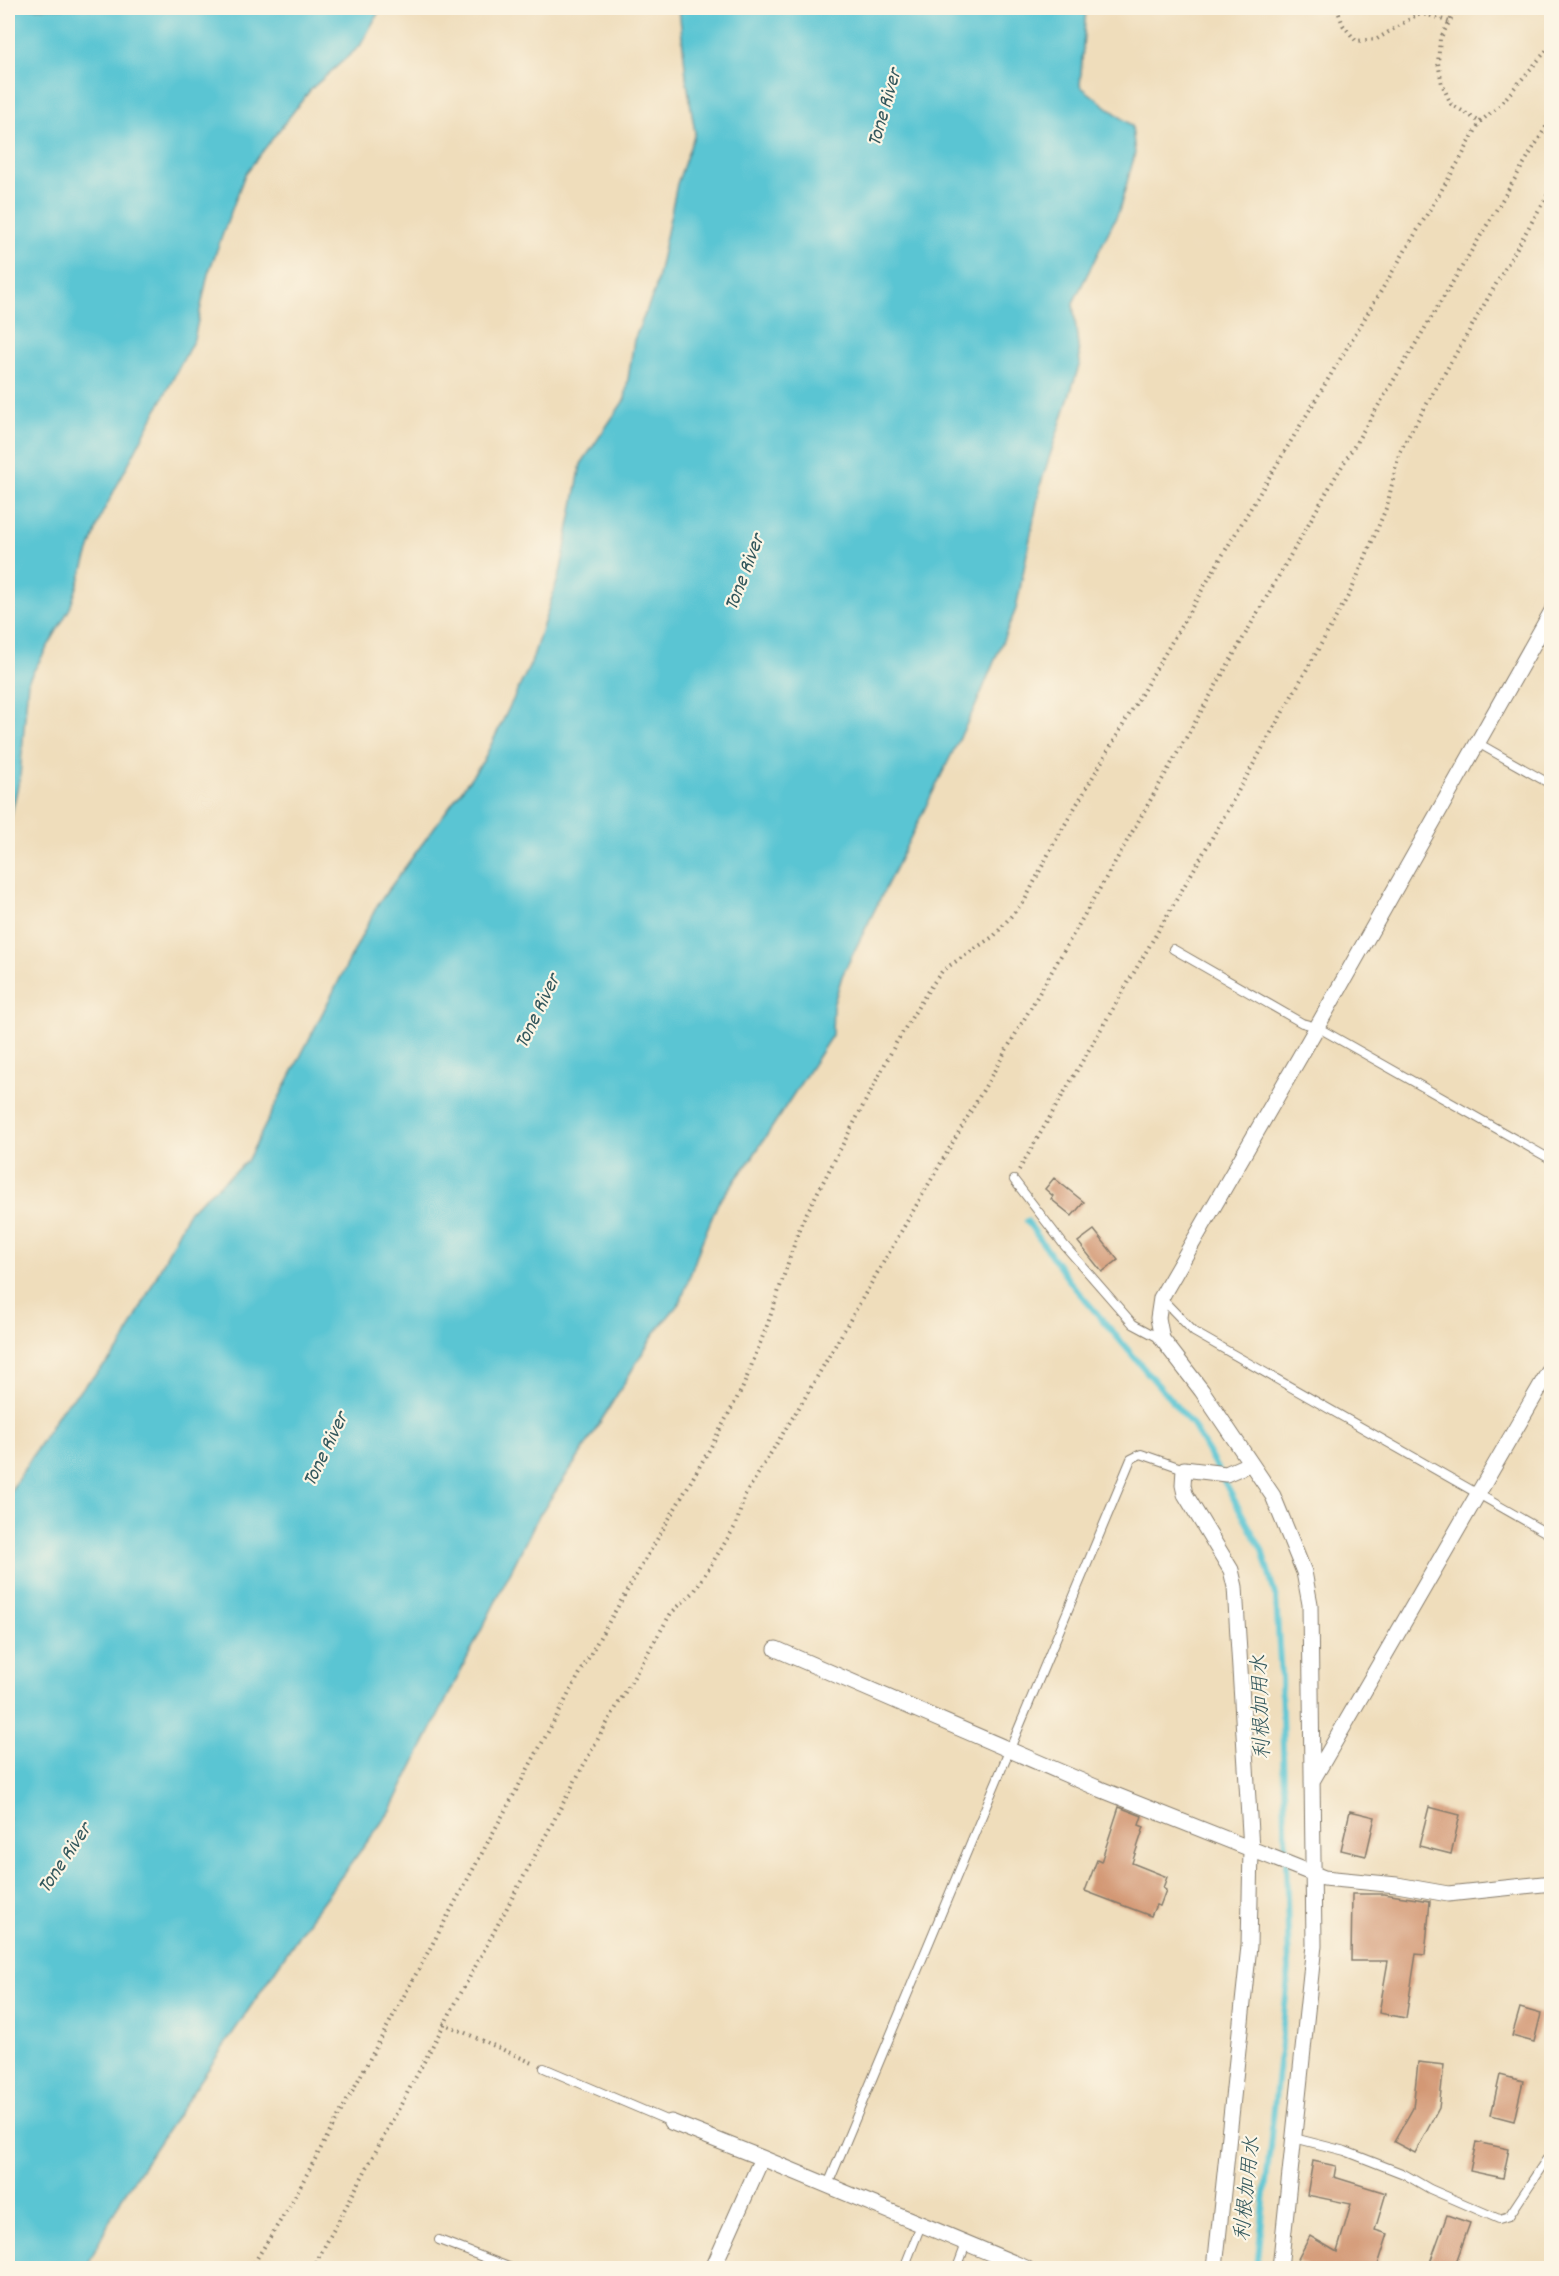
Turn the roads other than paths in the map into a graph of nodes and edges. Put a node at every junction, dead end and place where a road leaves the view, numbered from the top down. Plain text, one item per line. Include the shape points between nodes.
1 (1551, 611) edge
2 (1476, 742) junction
3 (1551, 786) edge
4 (1173, 949) dead end
5 (1317, 1027) junction
6 (1551, 1160) edge
7 (1014, 1180) road end
8 (1161, 1298) junction
9 (1162, 1339) junction
10 (1551, 1366) edge
11 (1249, 1464) junction
12 (1184, 1469) junction
13 (1478, 1494) junction
14 (1551, 1536) edge
15 (776, 1649) dead end
16 (1009, 1749) junction
17 (1312, 1781) junction
18 (1251, 1849) junction
19 (1312, 1873) junction
20 (1551, 1883) edge
21 (544, 2068) road end
22 (671, 2122) joint
23 (1294, 2138) junction
24 (1551, 2151) edge
25 (762, 2158) junction
26 (827, 2187) junction
27 (921, 2225) junction
28 (439, 2240) dead end
29 (966, 2244) junction
30 (511, 2268) edge
31 (713, 2268) edge
32 (904, 2268) edge
33 (957, 2268) edge
34 (1026, 2268) edge
35 (1215, 2268) edge
36 (1280, 2268) edge

1 - 2 street
2 - 3 lane
2 - 5 street
4 - 5 lane via 1302,1023
5 - 6 lane
5 - 8 street
7 - 9 lane via 1133,1324
8 - 9 street via 1158,1318
8 - 13 lane via 1194,1332
9 - 11 street via 1202,1391
10 - 13 street
11 - 12 street via 1227,1474
11 - 17 street via 1273,1496 1305,1572 1310,1605
12 - 16 lane via 1141,1455 1131,1459
12 - 18 street via 1185,1494 1231,1570 1235,1587
13 - 14 lane
13 - 17 street
15 - 16 street
16 - 18 street
16 - 26 lane
17 - 19 street
18 - 19 street
18 - 35 street via 1250,1946
19 - 20 street via 1324,1878 1448,1894
19 - 23 street via 1314,1945
21 - 22 lane
22 - 25 street
23 - 24 lane via 1346,2151 1499,2219 1509,2216
23 - 36 street
25 - 26 street
25 - 31 street
26 - 27 street
27 - 29 street
27 - 32 lane
28 - 30 lane
29 - 33 lane
29 - 34 street

